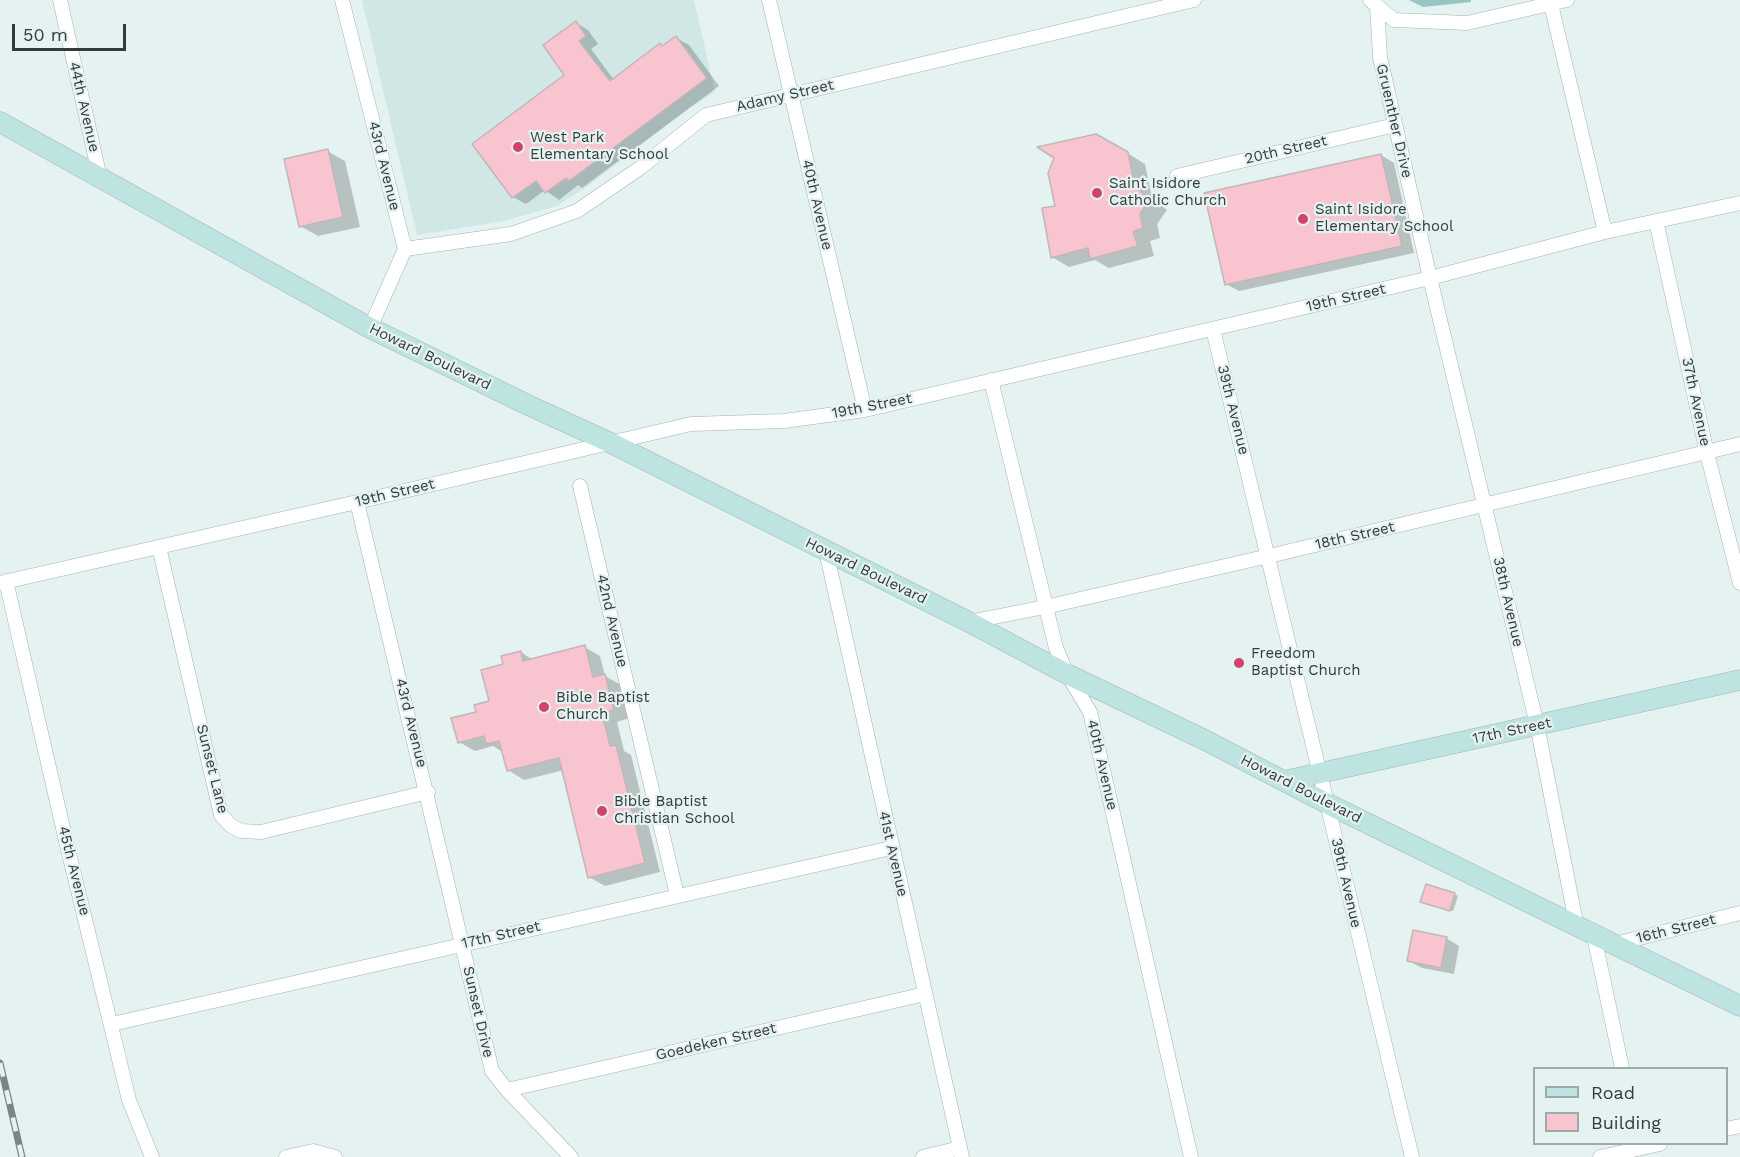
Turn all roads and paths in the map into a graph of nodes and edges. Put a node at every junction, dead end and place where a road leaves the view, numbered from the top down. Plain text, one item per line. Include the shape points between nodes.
1 (60, 0) edge
2 (342, 0) edge
3 (769, 0) edge
4 (1194, 0) edge
5 (1567, 0) edge
6 (1551, 2) edge
7 (1374, 3) edge
8 (792, 95) junction
9 (0, 122) edge
10 (1395, 125) junction
11 (1177, 176) dead end
12 (100, 178) junction
13 (1740, 203) edge
14 (1656, 220) junction
15 (1605, 232) junction
16 (405, 249) junction
17 (1430, 278) junction
18 (370, 327) junction
19 (1213, 328) junction
20 (991, 380) junction
21 (865, 410) junction
22 (611, 443) junction
23 (1740, 444) edge
24 (1707, 453) junction
25 (580, 486) dead end
26 (357, 502) junction
27 (1485, 504) junction
28 (159, 548) junction
29 (826, 551) junction
30 (1269, 556) junction
31 (3, 582) edge
32 (1740, 584) edge
33 (1045, 607) junction
34 (969, 622) junction
35 (1067, 674) junction
36 (1740, 680) edge
37 (1537, 725) junction
38 (1320, 773) junction
39 (1284, 781) junction
40 (428, 792) junction
41 (1328, 804) junction
42 (891, 848) junction
43 (676, 895) junction
44 (1740, 913) edge
45 (1594, 936) junction
46 (463, 944) junction
47 (925, 994) junction
48 (1740, 1006) edge
49 (112, 1024) junction
50 (1622, 1067) edge
51 (507, 1090) junction
52 (1638, 1146) edge
53 (961, 1153) edge
54 (330, 1155) edge
55 (152, 1157) edge
56 (286, 1157) edge
57 (571, 1157) edge
58 (923, 1157) edge
59 (1191, 1157) edge
60 (1412, 1157) edge
61 (1600, 1157) edge

1 - 12 street, 44th Avenue
2 - 16 street, 43rd Avenue
3 - 8 street, 40th Avenue
4 - 8 street, Adamy Street
5 - 6 street
6 - 7 street via 1467,23 1394,20
6 - 15 street
7 - 10 street, Gruenther Drive via 1380,57
8 - 16 street, Adamy Street via 706,115 640,168 577,211 511,234
8 - 21 street, 40th Avenue
9 - 12 main road, Howard Boulevard
10 - 11 street, 20th Street
10 - 17 street, Gruenther Drive
12 - 18 main road, Howard Boulevard
13 - 14 street, 19th Street
14 - 15 street, 19th Street
14 - 24 street, 37th Avenue
15 - 17 street, 19th Street
16 - 18 street
17 - 19 street, 19th Street
17 - 27 street, 38th Avenue
18 - 22 main road, Howard Boulevard
19 - 20 street, 19th Street
19 - 30 street, 39th Avenue
20 - 21 street, 19th Street
20 - 33 street, 40th Avenue
21 - 22 street, 19th Street via 784,421 691,424
22 - 26 street, 19th Street
22 - 29 main road, Howard Boulevard
23 - 24 street, 18th Street
24 - 27 street, 18th Street
24 - 32 street, 37th Avenue
25 - 43 street, 42nd Avenue
26 - 28 street, 19th Street
26 - 40 street, 43rd Avenue
27 - 30 street, 18th Street
27 - 37 street, 38th Avenue
28 - 31 street, 19th Street
28 - 40 street, Sunset Lane via 222,815 230,825 241,831 261,832
29 - 34 main road, Howard Boulevard
29 - 42 street, 41st Avenue
30 - 33 street, 18th Street
30 - 38 street, 39th Avenue
31 - 49 street, 45th Avenue
33 - 34 street, 18th Street
33 - 35 street, 40th Avenue
34 - 35 main road, Howard Boulevard
35 - 39 main road, Howard Boulevard
35 - 59 street, 40th Avenue via 1090,712
36 - 37 main road, 17th Street
37 - 38 main road, 17th Street
37 - 45 street, 38th Avenue
38 - 39 main road, 17th Street
38 - 41 street, 39th Avenue
39 - 41 main road, Howard Boulevard
40 - 46 street, 43rd Avenue
41 - 45 main road, Howard Boulevard
41 - 60 street, 39th Avenue
42 - 43 street, 17th Street
42 - 47 street, 41st Avenue
43 - 46 street, 17th Street
44 - 45 street, 16th Street
45 - 48 main road, Howard Boulevard
45 - 50 street, 38th Avenue
46 - 49 street, 17th Street
46 - 51 street, Sunset Drive via 492,1071
47 - 51 street, Goedeken Street
47 - 53 street, 41st Avenue
49 - 55 street, 45th Avenue via 129,1100
51 - 57 street, Sunset Drive
52 - 61 street
53 - 58 street
54 - 56 street via 313,1151

